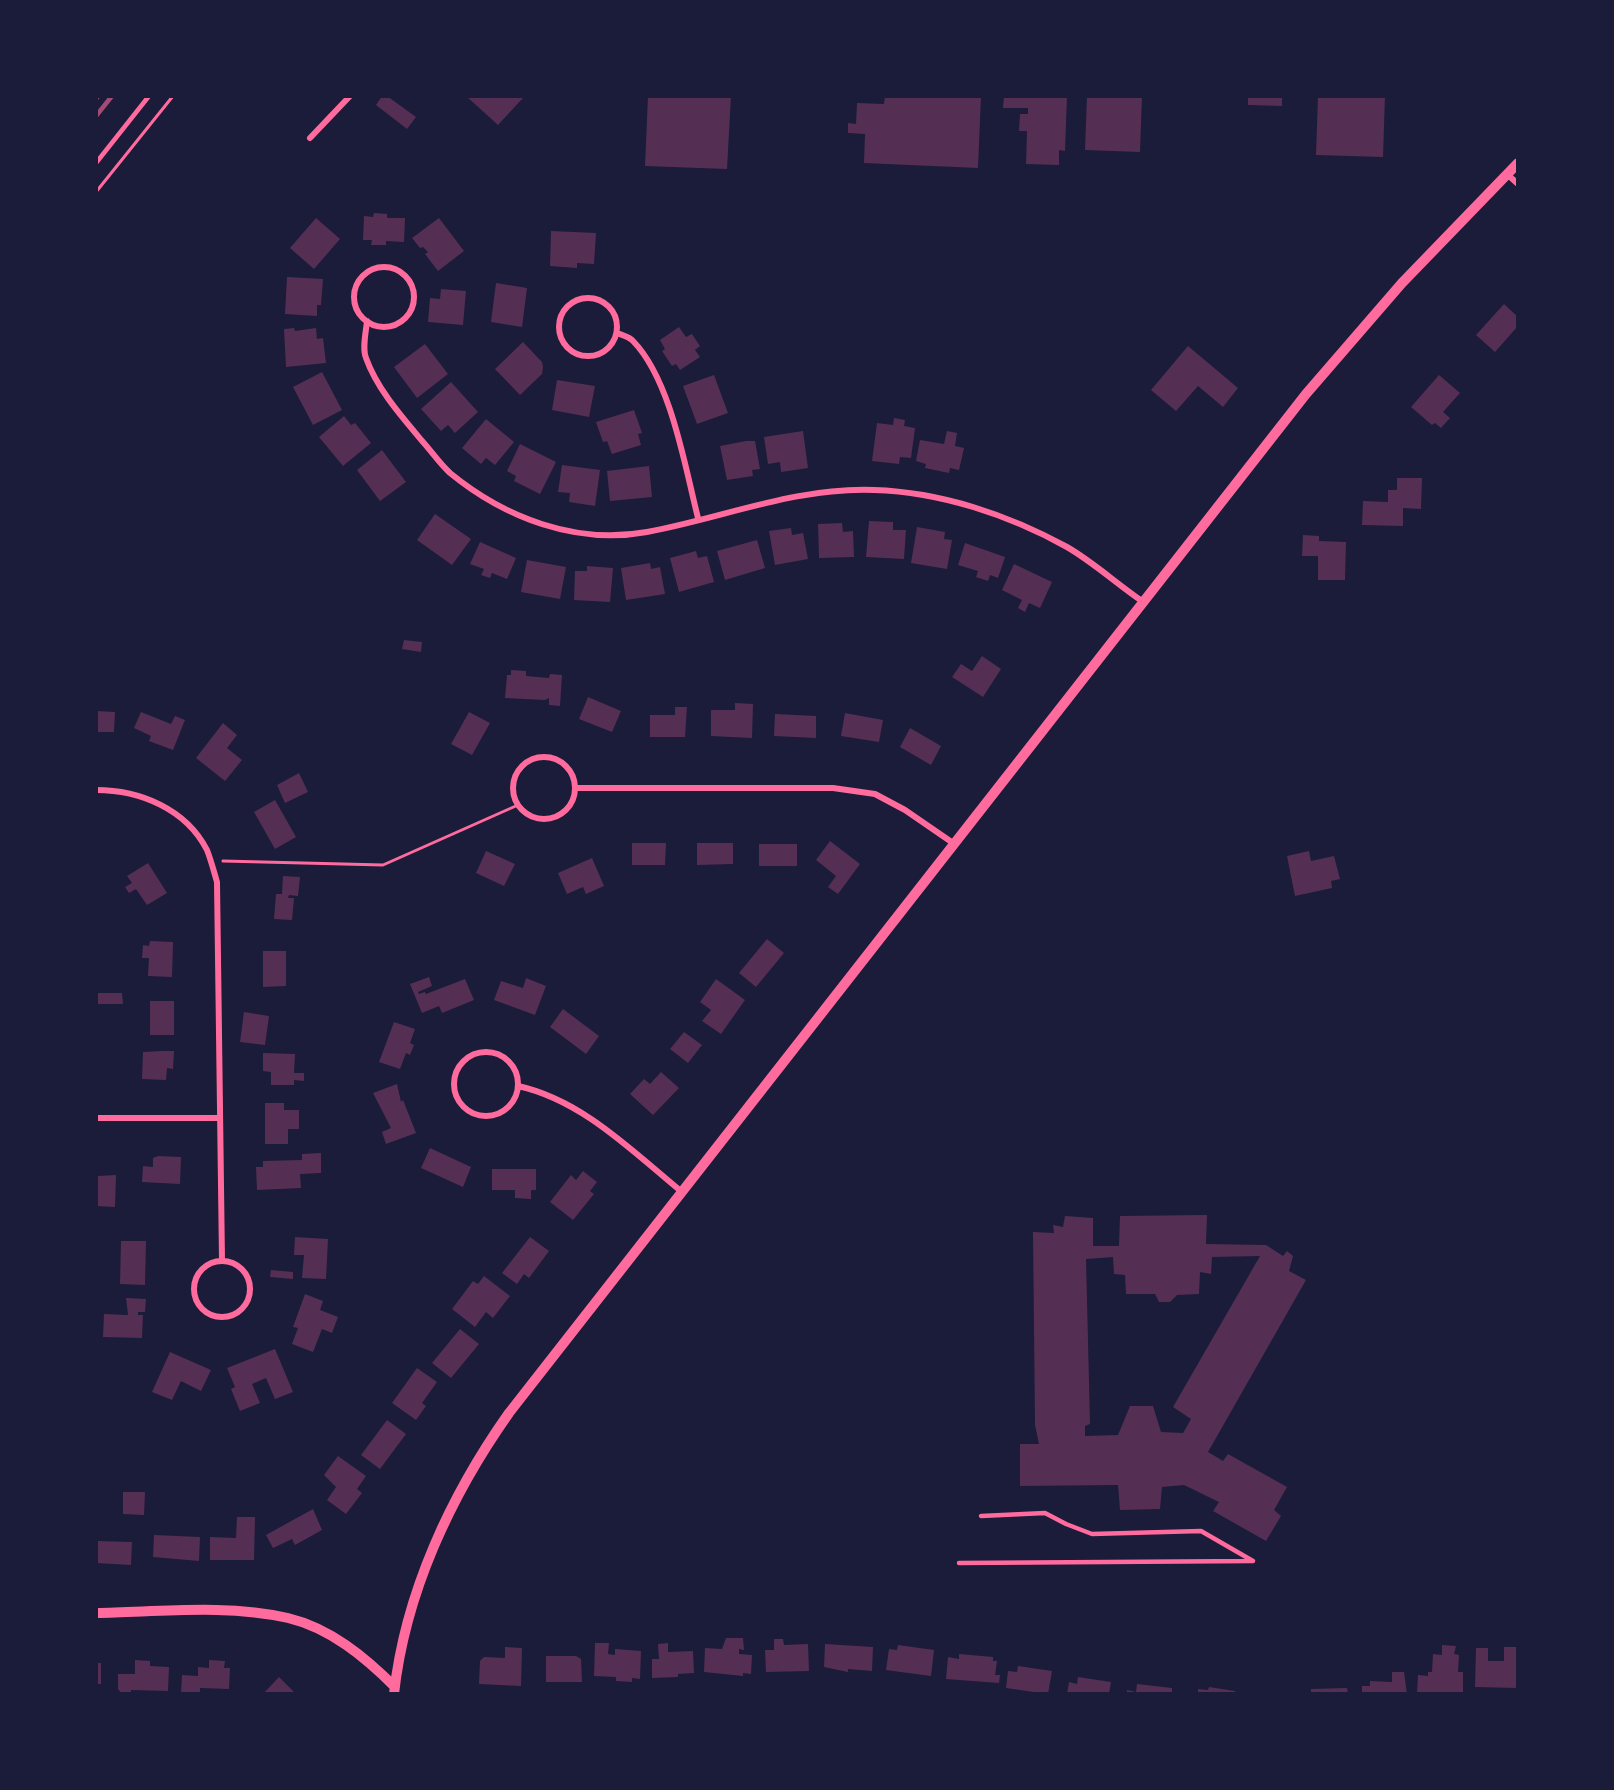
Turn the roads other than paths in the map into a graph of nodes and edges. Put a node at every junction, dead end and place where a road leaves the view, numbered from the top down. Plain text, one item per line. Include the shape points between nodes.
1 (149, 96) edge
2 (350, 96) edge
3 (310, 138) dead end
4 (96, 163) edge
5 (1518, 164) edge
6 (1508, 175) junction
7 (1518, 184) edge
8 (367, 321) junction
9 (617, 333) junction
10 (698, 518) junction
11 (1142, 601) junction
12 (575, 788) junction
13 (96, 790) edge
14 (953, 843) junction
15 (518, 1086) junction
16 (96, 1118) edge
17 (220, 1118) junction
18 (682, 1192) junction
19 (222, 1261) junction
20 (981, 1515) dead end
21 (959, 1563) dead end
22 (96, 1613) edge
23 (397, 1692) edge

1 - 4 lane
2 - 3 street
5 - 6 street
6 - 7 street
6 - 11 street via 1402,283 1325,372
8 - 8 street via 375,326 395,325 410,311 414,291 404,274 385,267 367,272 360,279 354,297 360,315
8 - 10 street via 365,356 381,389 448,472 495,506 541,525 590,535 646,532
9 - 9 street via 608,350 590,357 580,356 564,345 558,326 565,308 581,298 591,298 608,306 617,323
9 - 10 street via 633,340 654,372 676,430
10 - 11 street via 822,492 875,490 941,499 1006,517 1069,548
11 - 14 street
12 - 12 street via 566,767 554,759 539,758 525,764 515,776 513,791 518,805 537,818 552,818 570,804
12 - 14 street via 833,788 875,794
13 - 17 street via 119,790 154,801 185,821 206,850 218,882
14 - 18 street
15 - 15 street via 517,1076 506,1059 486,1052 466,1059 454,1076 457,1098 463,1107 483,1116 502,1112 510,1105
15 - 18 street via 561,1099
16 - 17 street
17 - 19 street
18 - 23 street via 509,1413 472,1468 430,1559 416,1600
19 - 19 street via 244,1271 251,1288 239,1312 222,1317 213,1316 199,1305 194,1287 202,1270
20 - 21 lane via 1045,1513 1092,1534 1201,1531 1253,1561
22 - 23 street via 243,1612 290,1618 366,1658

